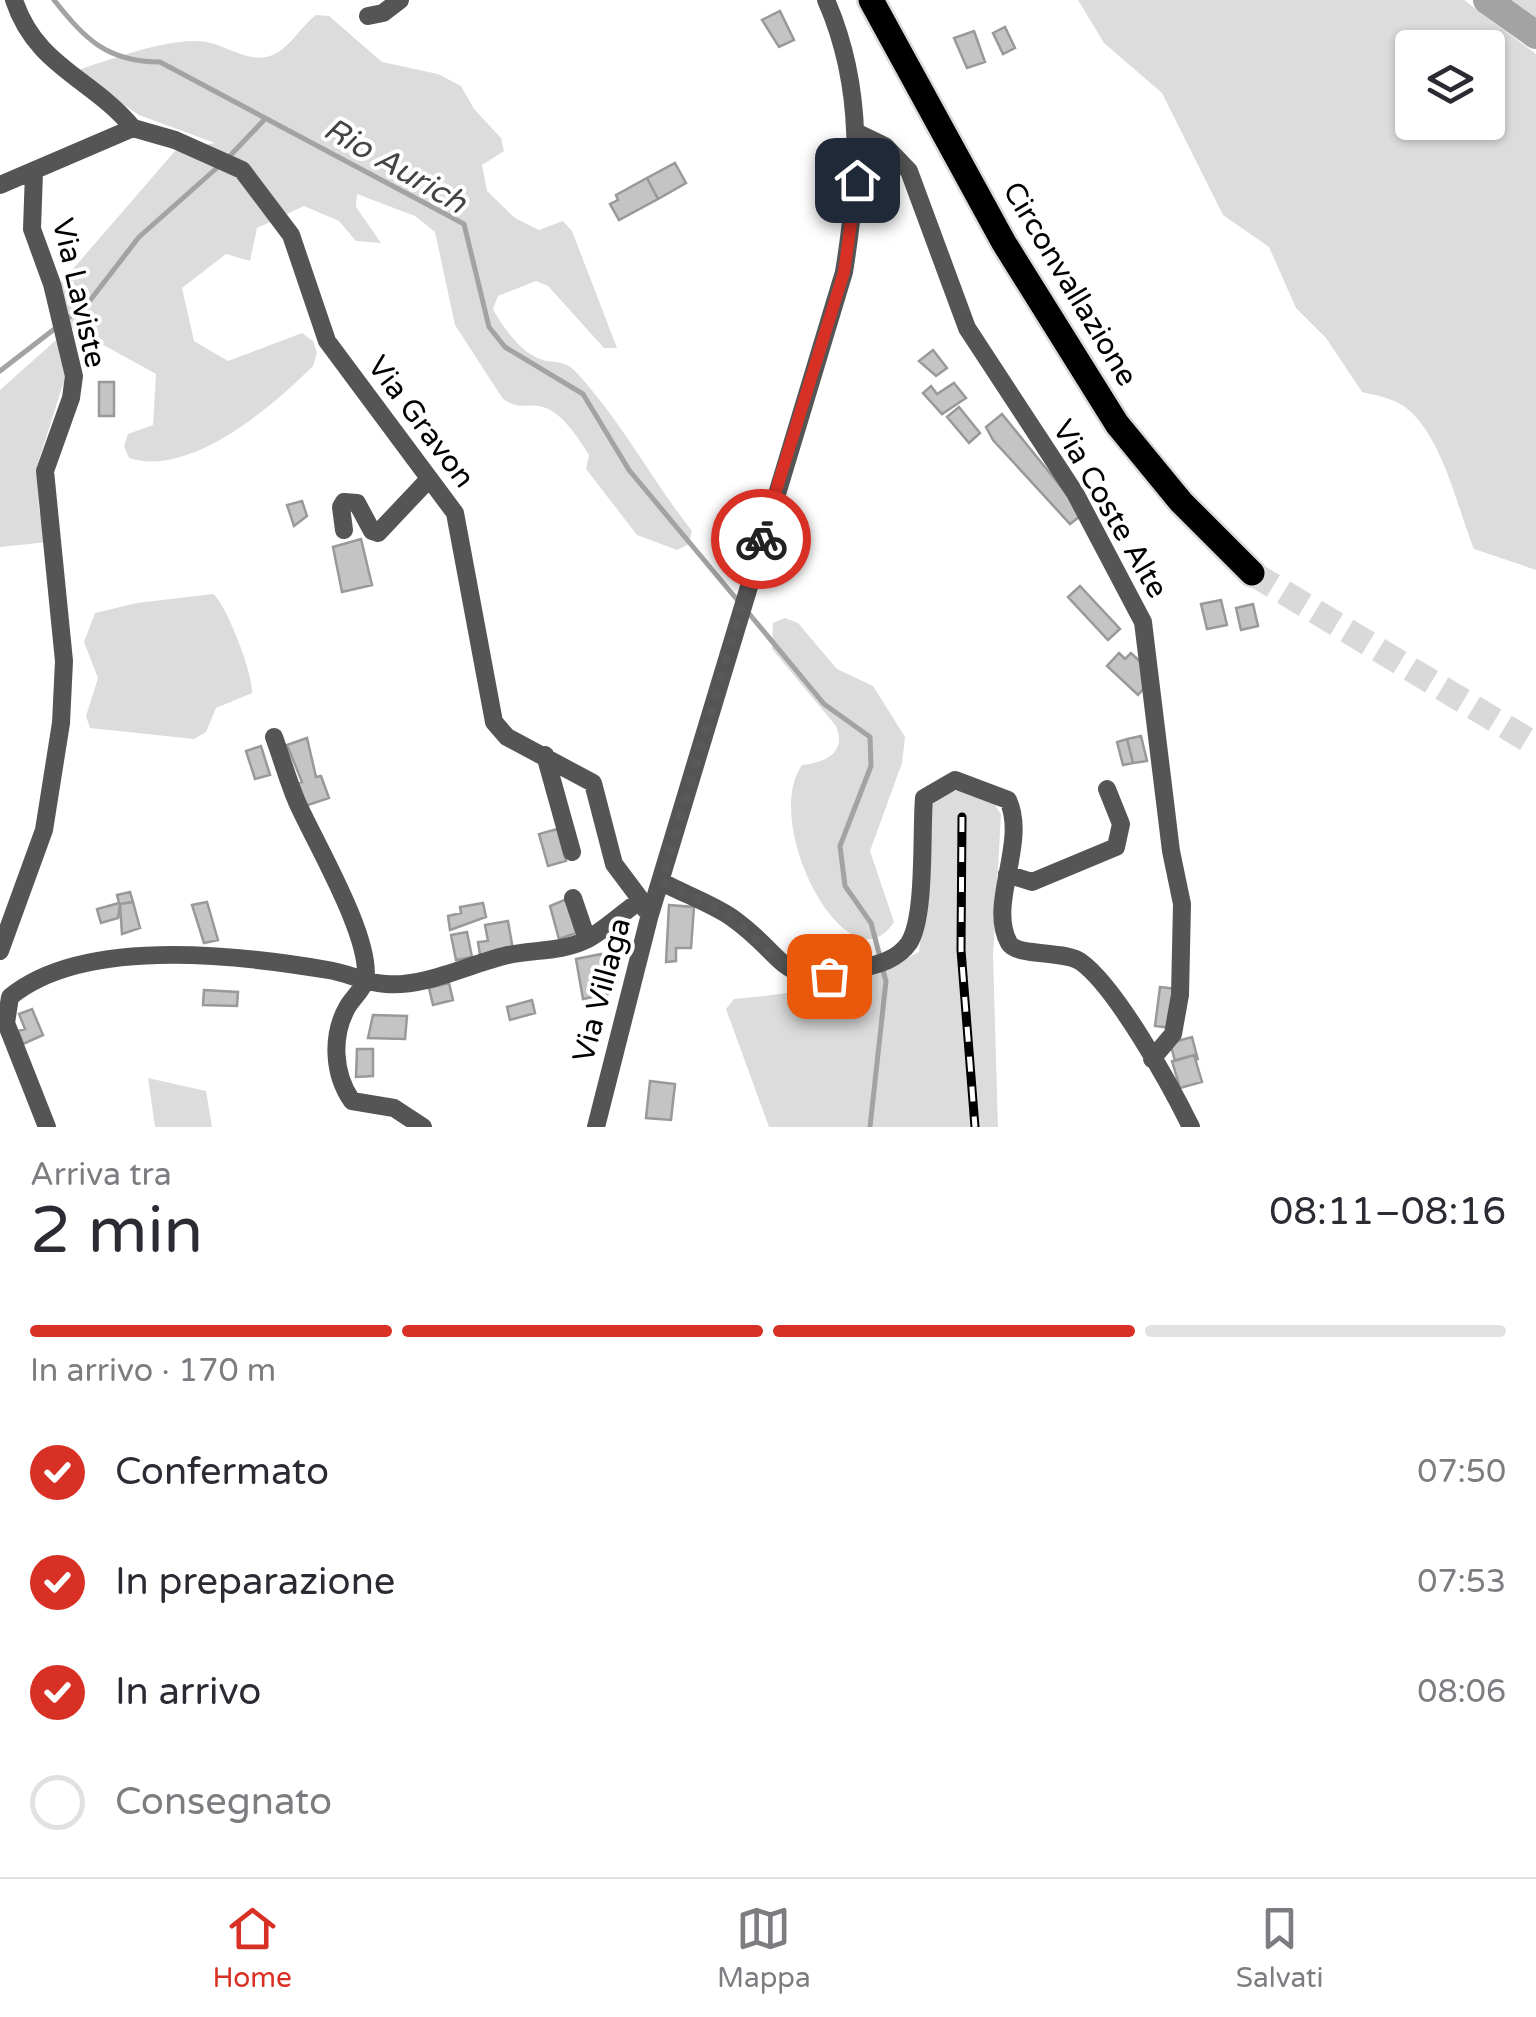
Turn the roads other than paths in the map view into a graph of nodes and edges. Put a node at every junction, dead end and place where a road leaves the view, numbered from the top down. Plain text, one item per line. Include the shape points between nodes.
1 (14, 0) edge
2 (400, 0) edge
3 (826, 0) edge
4 (871, 0) edge
5 (368, 16) dead end
6 (133, 128) junction
7 (858, 133) junction
8 (34, 172) junction
9 (0, 185) edge
10 (429, 479) junction
11 (344, 530) dead end
12 (1252, 574) tunnel mouth
13 (274, 737) dead end
14 (545, 755) junction
15 (1107, 789) dead end
16 (572, 852) dead end
17 (1007, 874) junction
18 (662, 882) junction
19 (573, 898) dead end
20 (640, 900) junction
21 (649, 918) junction
22 (587, 940) junction
23 (0, 951) edge
24 (365, 981) junction
25 (4, 1003) edge
26 (1152, 1059) junction
27 (47, 1127) edge
28 (423, 1127) edge
29 (596, 1127) edge
30 (1191, 1127) edge

1 - 6 street via 46,58
2 - 5 street
3 - 7 street, Via Villaga via 844,52
4 - 12 highway, Circonvallazione via 1004,243 1117,424
6 - 8 street
6 - 10 street, Via Gravon via 234,166 258,186 291,236 328,341
7 - 18 street, Via Villaga via 844,272
7 - 26 street, Via Coste Alte via 886,146 909,172 968,328 1074,493 1143,622 1182,904 1173,1034
8 - 9 street
8 - 23 street, Via Laviste via 32,229 74,376 45,471 64,660 44,830
10 - 11 street via 378,533 357,503 344,502
10 - 14 street, Via Gravon via 454,513 494,722
13 - 24 street via 298,806 349,910
14 - 16 street
14 - 20 street, Via Gravon via 593,783 614,864
15 - 17 street via 1122,824 1116,848 1032,882
17 - 18 street via 1016,826 1008,800 967,782 941,785 924,798 910,942 893,959 829,976 799,974 731,918
17 - 26 street via 1008,942 1017,950 1079,960
18 - 21 street, Via Villaga
19 - 22 street
20 - 21 street, Via Gravon
20 - 22 street
21 - 29 street, Via Villaga
22 - 24 street via 408,983
24 - 25 street via 254,958 174,954 114,959 42,978
24 - 28 street via 338,1029 342,1086 352,1100 394,1108
25 - 27 street
26 - 30 street

